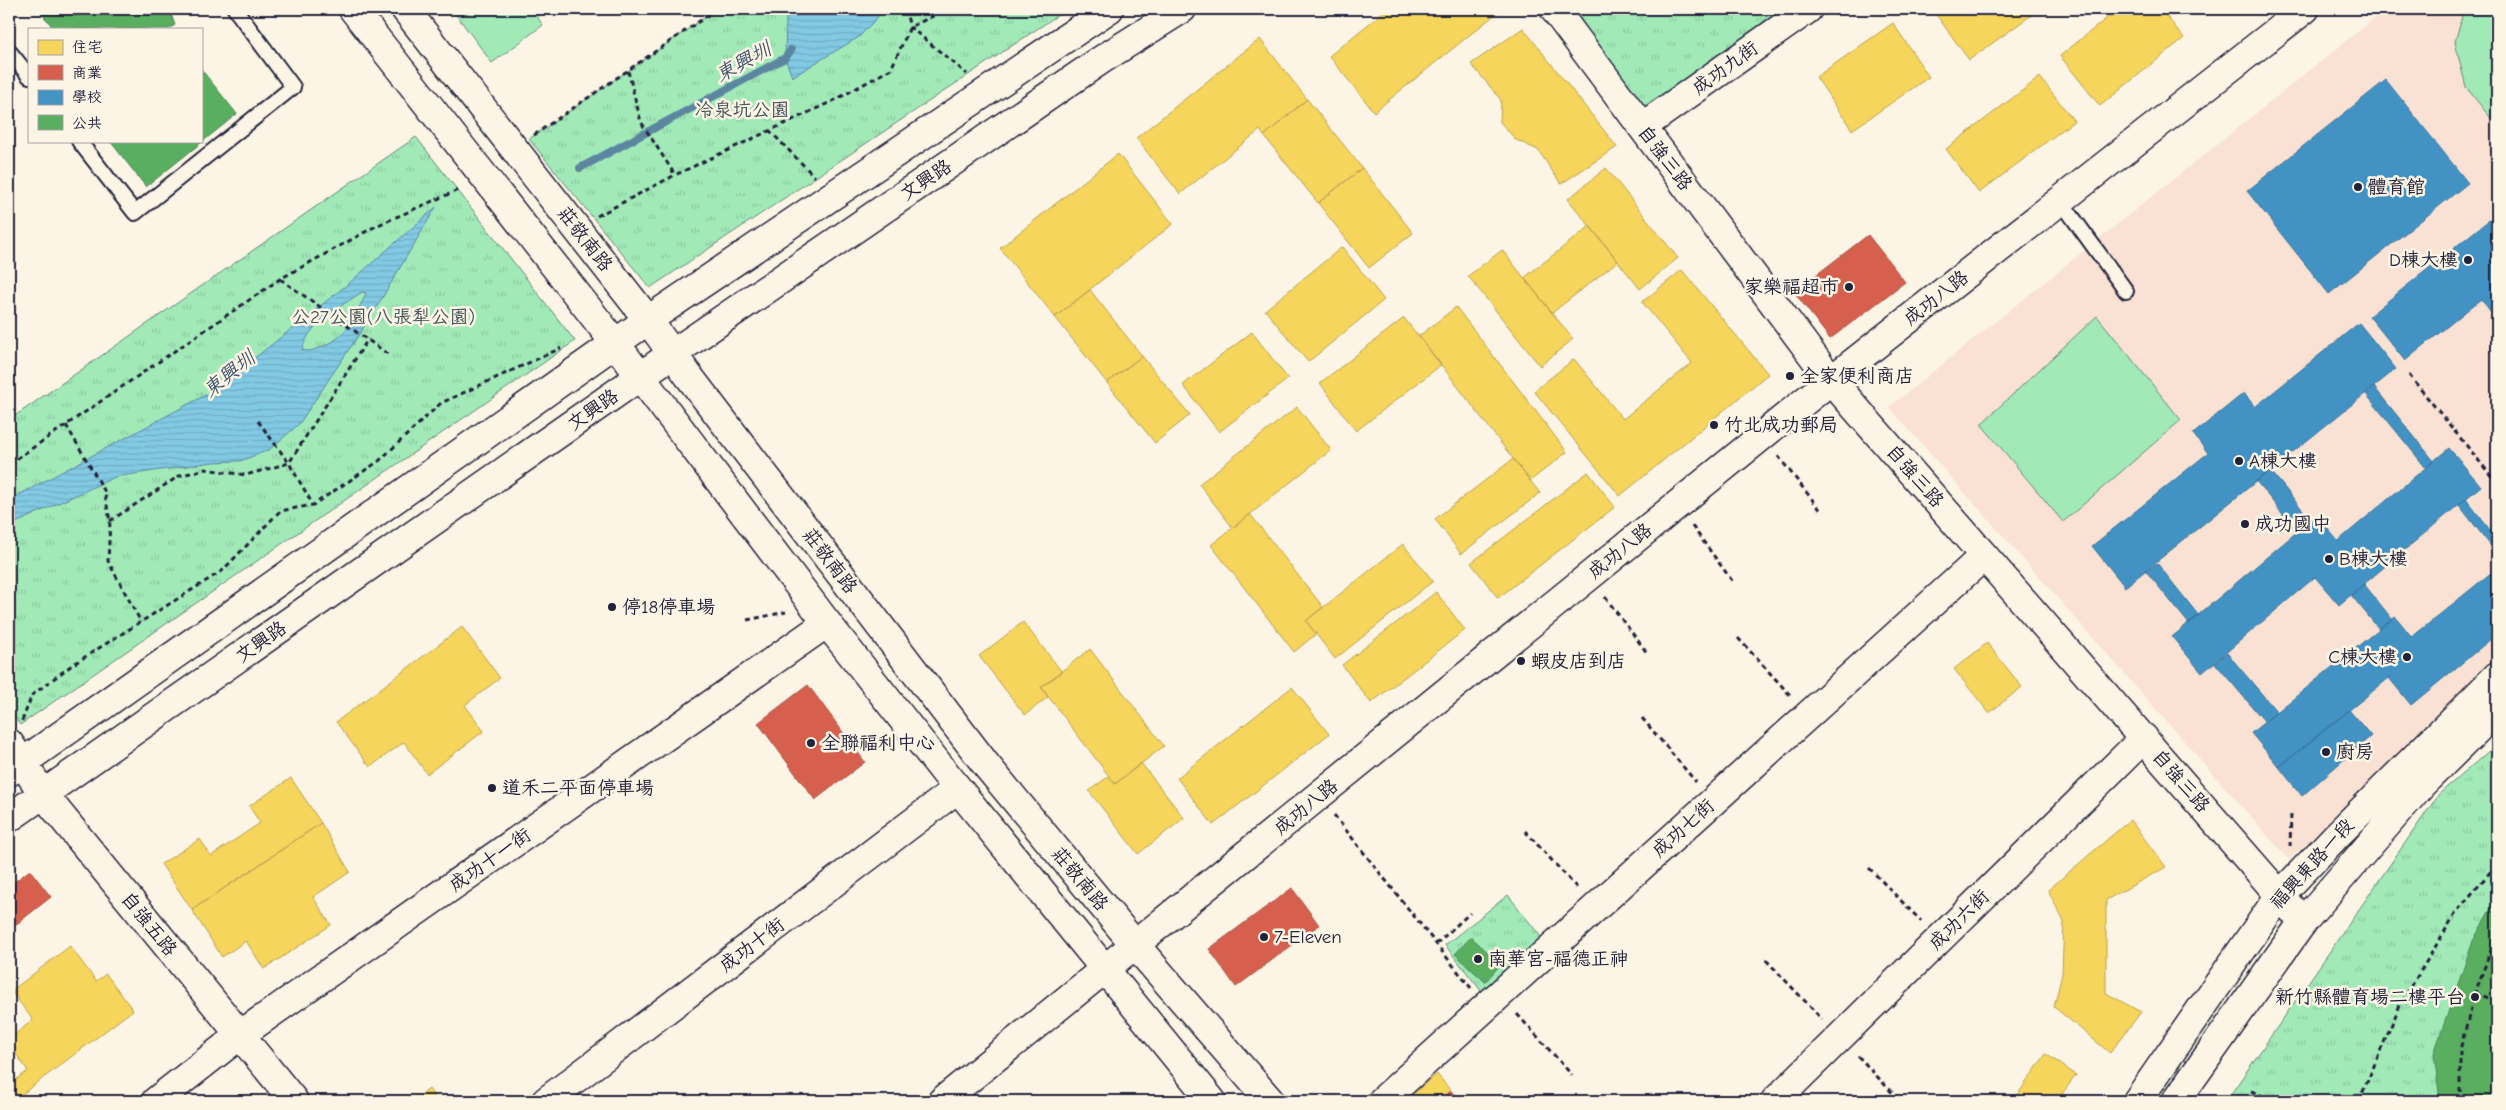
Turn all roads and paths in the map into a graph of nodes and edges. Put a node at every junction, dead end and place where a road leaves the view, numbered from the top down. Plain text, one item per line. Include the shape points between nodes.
1 (235, 9) edge
2 (353, 9) edge
3 (405, 9) edge
4 (717, 9) edge
5 (905, 9) edge
6 (948, 9) edge
7 (1109, 9) edge
8 (1182, 9) edge
9 (1554, 9) edge
10 (1808, 9) edge
11 (2305, 9) edge
12 (910, 27) junction
13 (9, 51) edge
14 (628, 71) junction
15 (28, 75) edge
16 (968, 75) dead end
17 (1642, 127) junction
18 (769, 130) junction
19 (529, 139) dead end
20 (80, 142) edge
21 (675, 175) junction
22 (816, 177) dead end
23 (458, 190) dead end
24 (2060, 200) junction
25 (592, 218) dead end
26 (280, 279) junction
27 (2126, 291) dead end
28 (648, 320) junction
29 (368, 339) junction
30 (615, 343) junction
31 (566, 345) dead end
32 (388, 354) dead end
33 (672, 354) junction
34 (2409, 375) dead end
35 (640, 377) junction
36 (1831, 380) junction
37 (258, 421) dead end
38 (66, 426) junction
39 (1762, 436) junction
40 (289, 463) junction
41 (9, 464) edge
42 (2497, 483) edge
43 (313, 505) junction
44 (1677, 505) junction
45 (1822, 512) dead end
46 (110, 521) junction
47 (1984, 556) junction
48 (1590, 576) junction
49 (1733, 582) dead end
50 (792, 610) dead end
51 (748, 620) dead end
52 (141, 622) junction
53 (827, 623) junction
54 (1738, 638) dead end
55 (1648, 654) dead end
56 (2497, 676) edge
57 (2497, 710) edge
58 (1809, 715) junction
59 (1642, 718) dead end
60 (2144, 738) junction
61 (15, 751) edge
62 (957, 789) junction
63 (44, 795) junction
64 (1320, 796) junction
65 (1712, 802) junction
66 (2291, 813) dead end
67 (9, 818) edge
68 (1525, 830) dead end
69 (2290, 850) dead end
70 (2497, 864) edge
71 (1869, 868) dead end
72 (2280, 895) junction
73 (1595, 908) junction
74 (1470, 914) dead end
75 (2303, 922) junction
76 (2497, 934) edge
77 (1939, 940) junction
78 (1436, 944) junction
79 (1136, 946) junction
80 (1766, 960) dead end
81 (1104, 971) junction
82 (2475, 993) junction
83 (1493, 1001) junction
84 (2497, 1001) edge
85 (240, 1035) junction
86 (1840, 1038) junction
87 (1572, 1075) dead end
88 (2251, 1091) dead end
89 (156, 1101) edge
90 (294, 1101) edge
91 (546, 1101) edge
92 (942, 1101) edge
93 (1212, 1101) edge
94 (1270, 1101) edge
95 (1382, 1101) edge
96 (1775, 1101) edge
97 (1900, 1101) edge
98 (2138, 1101) edge
99 (2176, 1101) edge
100 (2274, 1101) edge
101 (2358, 1101) edge
102 (2460, 1101) edge

1 - 20 lane via 292,87 135,213
2 - 30 street, 莊敬南路
3 - 28 street, 莊敬南路
4 - 14 path
5 - 12 path
6 - 12 path
7 - 28 street, 文興路
8 - 33 street, 文興路 via 1101,60
9 - 17 street, 自強三路
10 - 17 street, 成功九街
11 - 24 street, 成功八路
12 - 16 path
12 - 18 path via 892,69
13 - 15 lane
14 - 19 path
14 - 21 path via 641,122
17 - 36 street, 自強三路
18 - 21 path
18 - 22 path
21 - 25 path
23 - 26 path via 376,226
24 - 27 lane
24 - 36 street, 成功八路
26 - 29 path
26 - 38 path
28 - 30 street, 文興路
28 - 33 street, 莊敬南路
29 - 32 path
29 - 40 path
30 - 35 street, 莊敬南路
30 - 61 street, 文興路
31 - 43 path via 441,403 379,460
33 - 35 street, 文興路
33 - 79 street, 莊敬南路 via 987,766
34 - 42 path
35 - 53 street, 莊敬南路
35 - 63 street, 文興路
36 - 39 street, 成功八路
36 - 47 street, 自強三路
37 - 40 path
38 - 41 path
38 - 46 path via 104,490
39 - 44 street, 成功八路
39 - 45 path
40 - 43 path
40 - 46 path via 246,475 205,469 179,476
43 - 52 path via 280,511 222,571
44 - 48 street, 成功八路
44 - 49 path
46 - 52 path via 108,561
47 - 58 street, 成功七街
47 - 60 street, 自強三路
48 - 55 path
48 - 64 street, 成功八路
50 - 51 path
52 - 61 path via 72,665 32,695
53 - 62 street, 莊敬南路
53 - 85 street, 成功十一街
54 - 58 path
56 - 72 street, 福興東路一段
57 - 75 street, 福興東路一段 via 2421,784
58 - 65 street, 成功七街
59 - 65 path
60 - 72 street, 自強三路
60 - 77 street, 成功六街
61 - 63 street, 自強五路
62 - 81 street, 莊敬南路
62 - 91 street, 成功十街
63 - 67 street, 文興路
63 - 85 street, 自強五路
64 - 78 path
64 - 79 street, 成功八路
65 - 73 street, 成功七街
66 - 69 path
68 - 73 path
70 - 101 path via 2457,911 2400,1005
71 - 77 path
72 - 75 street, 自強三路
72 - 98 street, 福興東路一段
73 - 83 street, 成功七街
74 - 78 path
75 - 99 street, 福興東路一段
76 - 82 path
77 - 86 street, 成功六街
78 - 83 path
79 - 81 street, 成功八路
79 - 94 street, 莊敬南路
80 - 86 path
81 - 92 street, 成功八路
81 - 93 street, 莊敬南路
82 - 84 path
82 - 102 path via 2460,1050
83 - 87 path
83 - 95 street, 成功七街
85 - 89 street, 成功十一街
85 - 90 street, 自強五路
86 - 96 street, 成功六街
86 - 97 path
88 - 100 path

